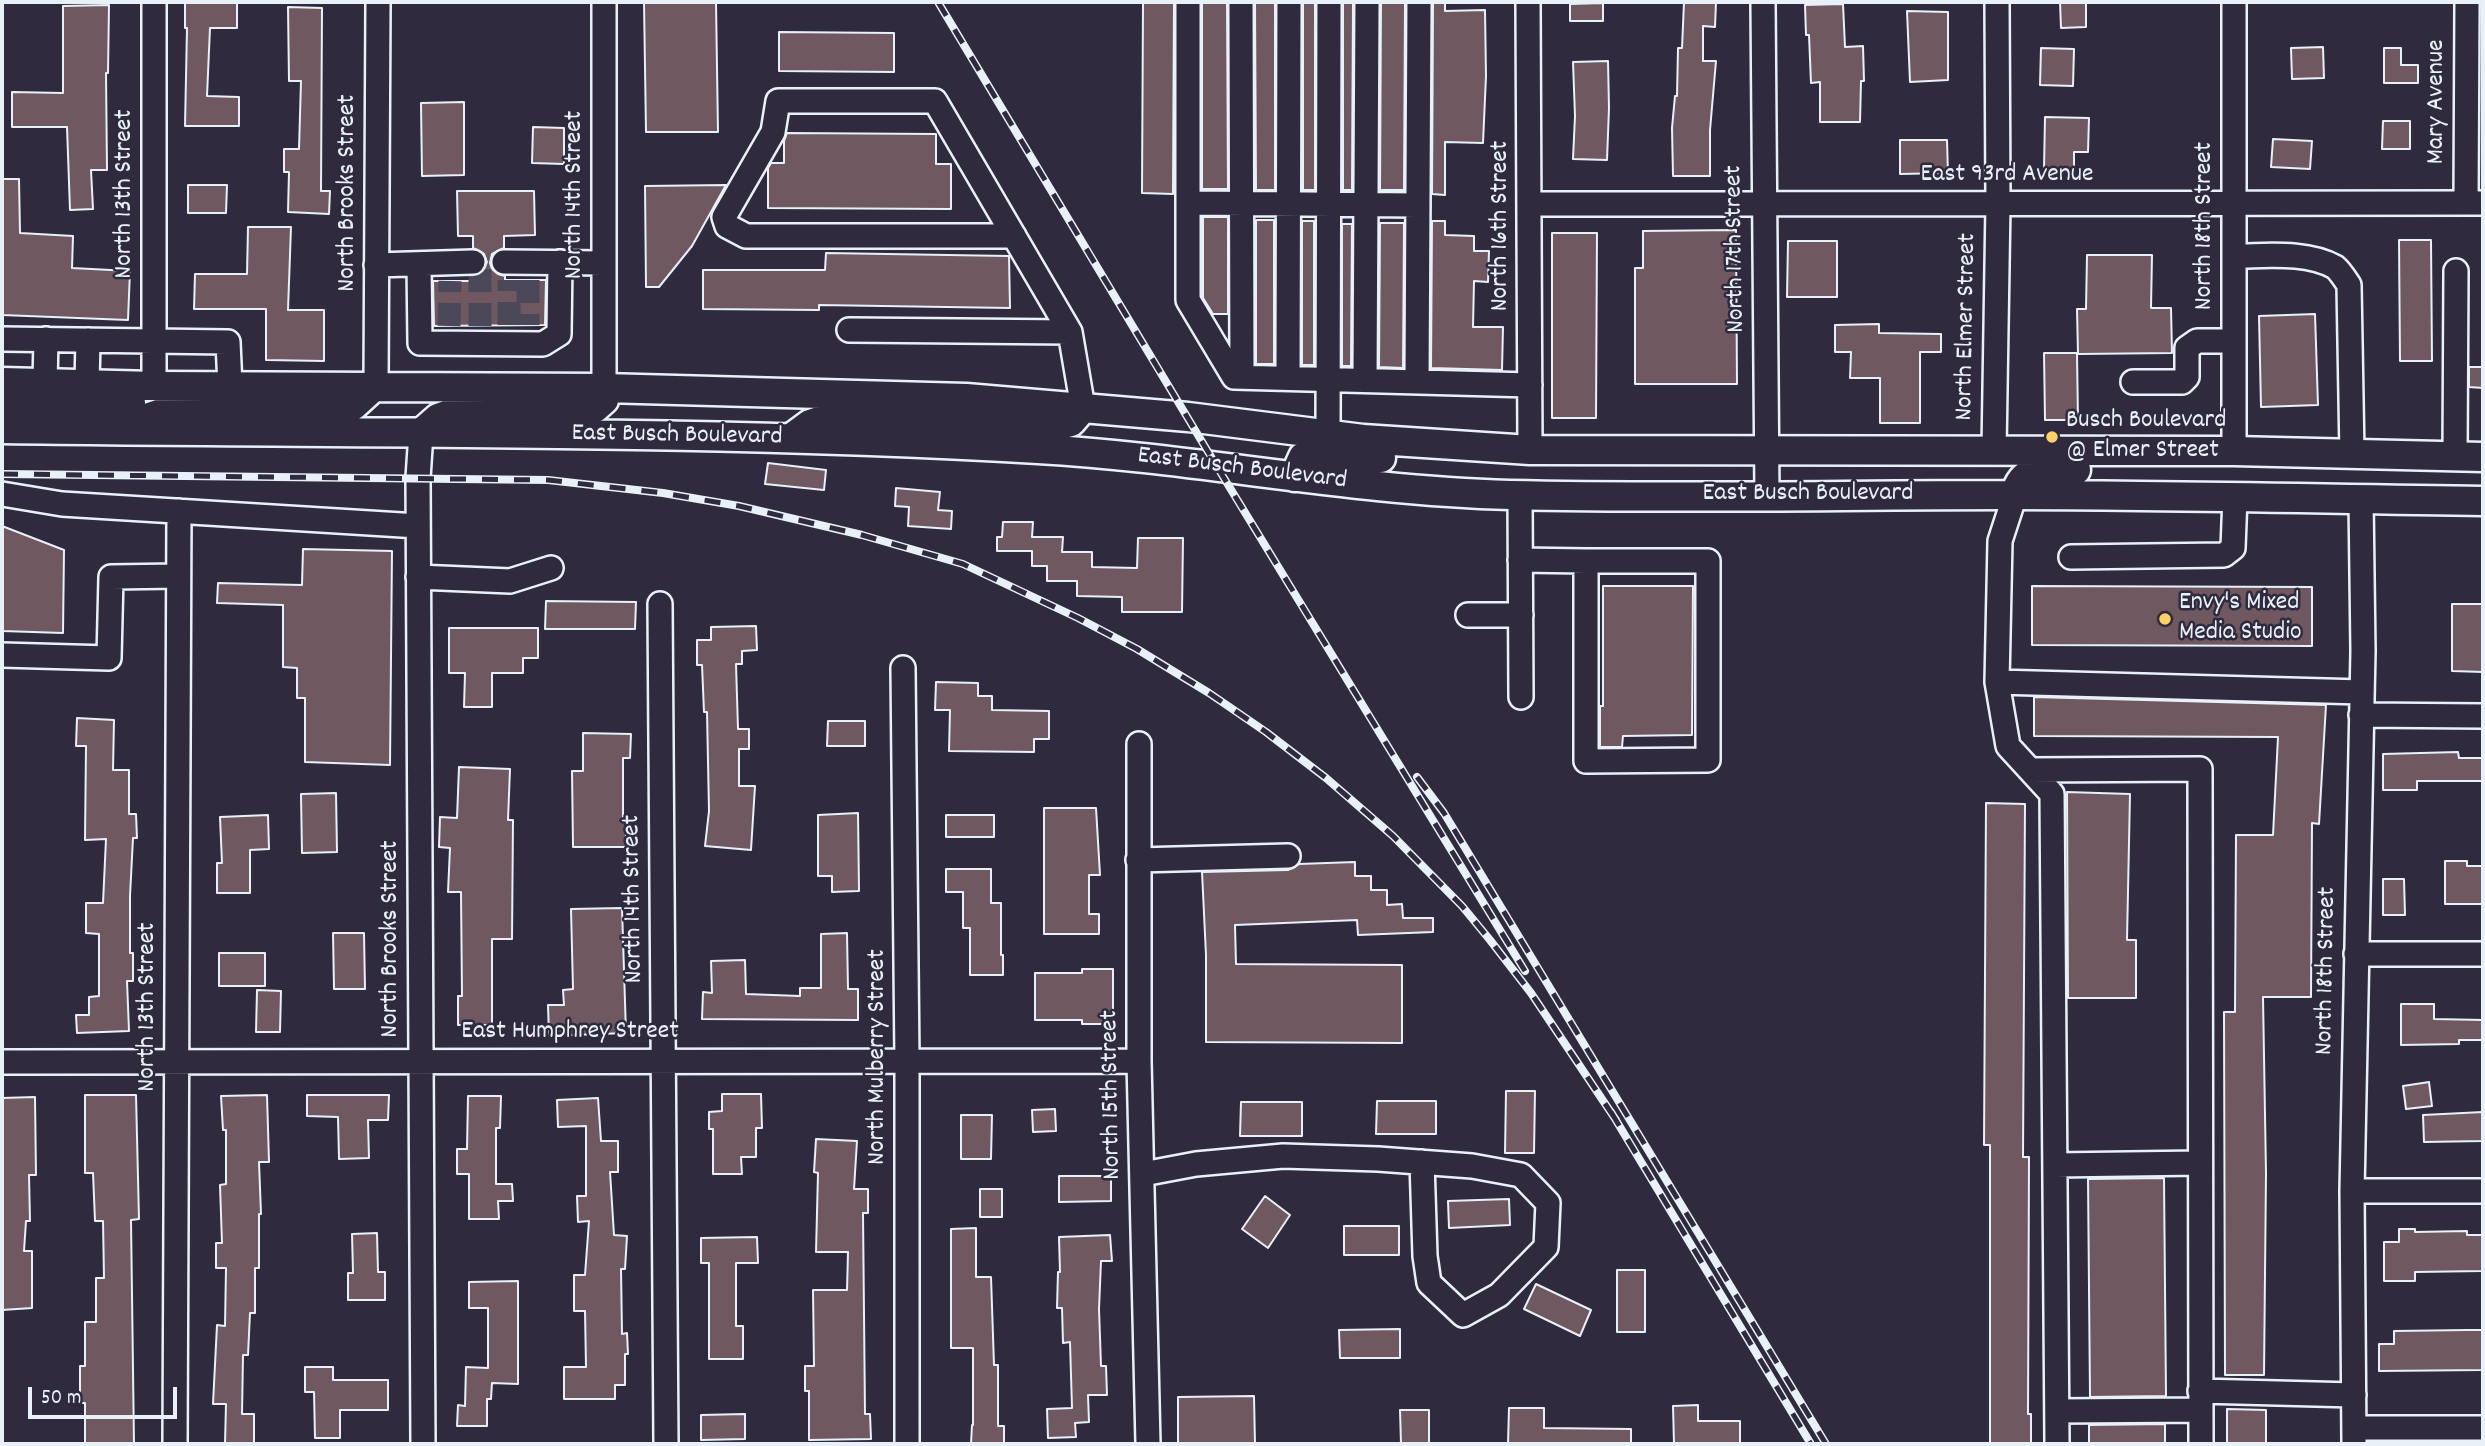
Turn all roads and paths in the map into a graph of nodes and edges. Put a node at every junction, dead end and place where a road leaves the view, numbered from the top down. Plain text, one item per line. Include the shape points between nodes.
1 (154, 2) edge
2 (378, 2) edge
3 (604, 2) edge
4 (1188, 2) edge
5 (1241, 2) edge
6 (1289, 2) edge
7 (1329, 2) edge
8 (1367, 2) edge
9 (1419, 2) edge
10 (1528, 2) edge
11 (1763, 2) edge
12 (1997, 2) edge
13 (2234, 2) edge
14 (2467, 2) edge
15 (1188, 203) junction
16 (1242, 203) junction
17 (2474, 203) edge
18 (1288, 204) junction
19 (1328, 204) junction
20 (1530, 204) junction
21 (1764, 204) junction
22 (1998, 204) junction
23 (2235, 204) junction
24 (1367, 205) junction
25 (1418, 205) junction
26 (1014, 236) junction
27 (2235, 256) junction
28 (560, 262) junction
29 (604, 262) junction
30 (419, 264) junction
31 (376, 265) junction
32 (458, 268) dead end
33 (516, 269) dead end
34 (2456, 271) dead end
35 (849, 330) dead end
36 (1070, 332) junction
37 (2, 339) edge
38 (47, 340) junction
39 (88, 340) junction
40 (2234, 341) junction
41 (154, 342) junction
42 (1242, 377) junction
43 (1287, 378) junction
44 (1328, 379) junction
45 (1365, 380) junction
46 (2, 382) edge
47 (1417, 382) junction
48 (2133, 382) dead end
49 (45, 383) junction
50 (87, 384) junction
51 (1530, 385) junction
52 (154, 386) junction
53 (230, 386) junction
54 (376, 386) junction
55 (604, 388) junction
56 (2, 405) edge
57 (1083, 408) junction
58 (2, 429) edge
59 (110, 430) junction
60 (421, 433) junction
61 (1328, 435) junction
62 (789, 439) junction
63 (1476, 446) junction
64 (1530, 450) junction
65 (1767, 451) junction
66 (1994, 451) junction
67 (2234, 451) junction
68 (2352, 454) junction
69 (2455, 457) junction
70 (2483, 457) edge
71 (1294, 477) junction
72 (2, 494) edge
73 (1520, 495) junction
74 (1767, 495) junction
75 (2015, 495) junction
76 (2235, 497) junction
77 (2361, 499) junction
78 (2483, 501) edge
79 (179, 511) junction
80 (418, 526) junction
81 (2071, 557) dead end
82 (1520, 560) junction
83 (1586, 561) junction
84 (551, 568) dead end
85 (178, 573) junction
86 (418, 577) junction
87 (660, 604) dead end
88 (1468, 615) dead end
89 (1521, 615) junction
90 (2, 655) edge
91 (903, 668) dead end
92 (1997, 682) junction
93 (2362, 691) junction
94 (1521, 697) dead end
95 (2361, 715) junction
96 (2483, 716) edge
97 (1139, 744) dead end
98 (2030, 770) junction
99 (1288, 856) dead end
100 (1138, 860) junction
101 (2356, 954) junction
102 (2483, 954) edge
103 (177, 1060) junction
104 (664, 1060) junction
105 (907, 1061) junction
106 (1139, 1061) junction
107 (2, 1062) edge
108 (420, 1062) junction
109 (1422, 1162) junction
110 (2200, 1163) junction
111 (2055, 1165) junction
112 (1143, 1174) junction
113 (2352, 1191) junction
114 (2483, 1191) edge
115 (2354, 1395) junction
116 (2200, 1400) junction
117 (2057, 1411) junction
118 (2483, 1428) edge
119 (2354, 1436) edge
120 (175, 1444) edge
121 (423, 1444) edge
122 (666, 1444) edge
123 (907, 1444) edge
124 (1148, 1444) edge
125 (2057, 1444) edge
126 (2201, 1444) edge

1 - 41 street, North 13th Street
2 - 31 street, North Brooks Street
3 - 29 street, North 14th Street
4 - 15 street
5 - 16 street
6 - 18 street
7 - 19 street
8 - 24 street
9 - 25 street
10 - 20 street, North 16th Street
11 - 21 street, North 17th Street
12 - 22 street, North Elmer Street
13 - 23 street, North 18th Street
14 - 17 street, Mary Avenue
15 - 16 street
15 - 42 street via 1188,300 1234,377
16 - 18 street
16 - 42 street
17 - 23 street, East 93rd Avenue
18 - 19 street
18 - 43 street
19 - 24 street
19 - 44 street
20 - 21 street, East 93rd Avenue
20 - 51 street, North 16th Street
21 - 22 street, East 93rd Avenue
21 - 65 street, North 17th Street
22 - 23 street, East 93rd Avenue
22 - 66 street, North Elmer Street
23 - 27 street, North 18th Street
24 - 25 street
24 - 45 street
25 - 47 street
26 - 26 street via 747,236 727,226 724,217 773,132 778,102 935,102
26 - 36 street
27 - 40 street, North 18th Street
27 - 68 street via 2315,260 2337,268 2349,285
28 - 29 street
28 - 30 street via 559,334 543,344 518,334 449,335 420,343
28 - 33 street
29 - 55 street, North 14th Street
30 - 31 street
30 - 32 street
31 - 54 street, North Brooks Street
34 - 69 street
35 - 36 street
36 - 57 street
37 - 38 street
38 - 39 street
38 - 49 street
39 - 41 street
39 - 50 street
40 - 48 street via 2197,341 2187,348 2187,377 2182,382
40 - 67 street, North 18th Street
41 - 52 street, North 13th Street
41 - 53 street via 228,342
42 - 43 street
43 - 44 street
44 - 45 street
44 - 61 street
45 - 47 street
46 - 49 main road, East Busch Boulevard
47 - 51 street
49 - 50 main road, East Busch Boulevard
50 - 52 main road, East Busch Boulevard
51 - 64 street, North 16th Street
52 - 53 main road, East Busch Boulevard
52 - 56 main road via 142,400 125,404
53 - 54 main road, East Busch Boulevard
54 - 55 main road, East Busch Boulevard
54 - 59 main road via 353,405 327,410 176,408
55 - 57 main road, East Busch Boulevard via 966,398
55 - 60 main road via 604,400 595,408 461,410 438,418
57 - 61 main road, East Busch Boulevard
57 - 62 main road via 1070,422 1056,426 828,418
58 - 59 main road, East Busch Boulevard
59 - 60 main road, East Busch Boulevard
60 - 62 main road, East Busch Boulevard
60 - 80 street, North Brooks Street
61 - 63 main road, East Busch Boulevard
62 - 71 main road, East Busch Boulevard via 1080,452
63 - 64 main road, East Busch Boulevard
63 - 71 main road via 1453,461 1309,455 1303,457
64 - 65 main road, East Busch Boulevard
65 - 66 main road, East Busch Boulevard
65 - 74 street, North 17th Street
66 - 67 main road, East Busch Boulevard
67 - 68 main road, East Busch Boulevard
67 - 75 main road via 2163,470 2042,470 2025,474
68 - 69 main road, East Busch Boulevard
69 - 70 main road, East Busch Boulevard
71 - 73 main road, East Busch Boulevard
72 - 79 street via 62,504
73 - 74 main road, East Busch Boulevard
73 - 82 street
74 - 75 main road, East Busch Boulevard
75 - 76 main road, East Busch Boulevard
75 - 92 street via 2000,541
76 - 77 main road, East Busch Boulevard
76 - 81 street via 2233,548 2224,555
77 - 78 main road, East Busch Boulevard
77 - 93 street, North 18th Street
79 - 80 street
79 - 85 street, North 13th Street
80 - 86 street, North Brooks Street
82 - 83 street
82 - 89 street
83 - 83 street via 1586,761 1708,760 1708,561
84 - 86 street via 510,581
85 - 90 street via 111,577 109,658
85 - 103 street, North 13th Street
86 - 108 street, North Brooks Street
87 - 104 street, North 14th Street
88 - 89 street
89 - 94 street
91 - 105 street, North Mulberry Street
92 - 93 street
92 - 98 street via 2008,746
93 - 95 street, North 18th Street
95 - 96 street
95 - 101 street, North 18th Street
97 - 100 street, North 15th Street
98 - 110 street via 2200,769
98 - 111 street via 2052,794
99 - 100 street
100 - 106 street, North 15th Street
101 - 102 street
101 - 113 street, North 18th Street
103 - 107 street, East Humphrey Street
103 - 108 street, East Humphrey Street
103 - 120 street, North 13th Street
104 - 105 street, East Humphrey Street
104 - 108 street, East Humphrey Street
104 - 122 street, North 14th Street
105 - 106 street, East Humphrey Street
105 - 123 street, North Mulberry Street
106 - 112 street, North 15th Street
108 - 121 street, North Brooks Street
109 - 109 street via 1521,1175 1548,1203 1546,1247 1499,1295 1463,1315 1429,1283
109 - 112 street via 1283,1156
110 - 111 street
110 - 116 street
111 - 117 street
112 - 124 street, North 15th Street
113 - 114 street
113 - 115 street, North 18th Street
115 - 116 street
115 - 119 street, North 18th Street
116 - 117 street
116 - 126 street
117 - 125 street
118 - 119 street

